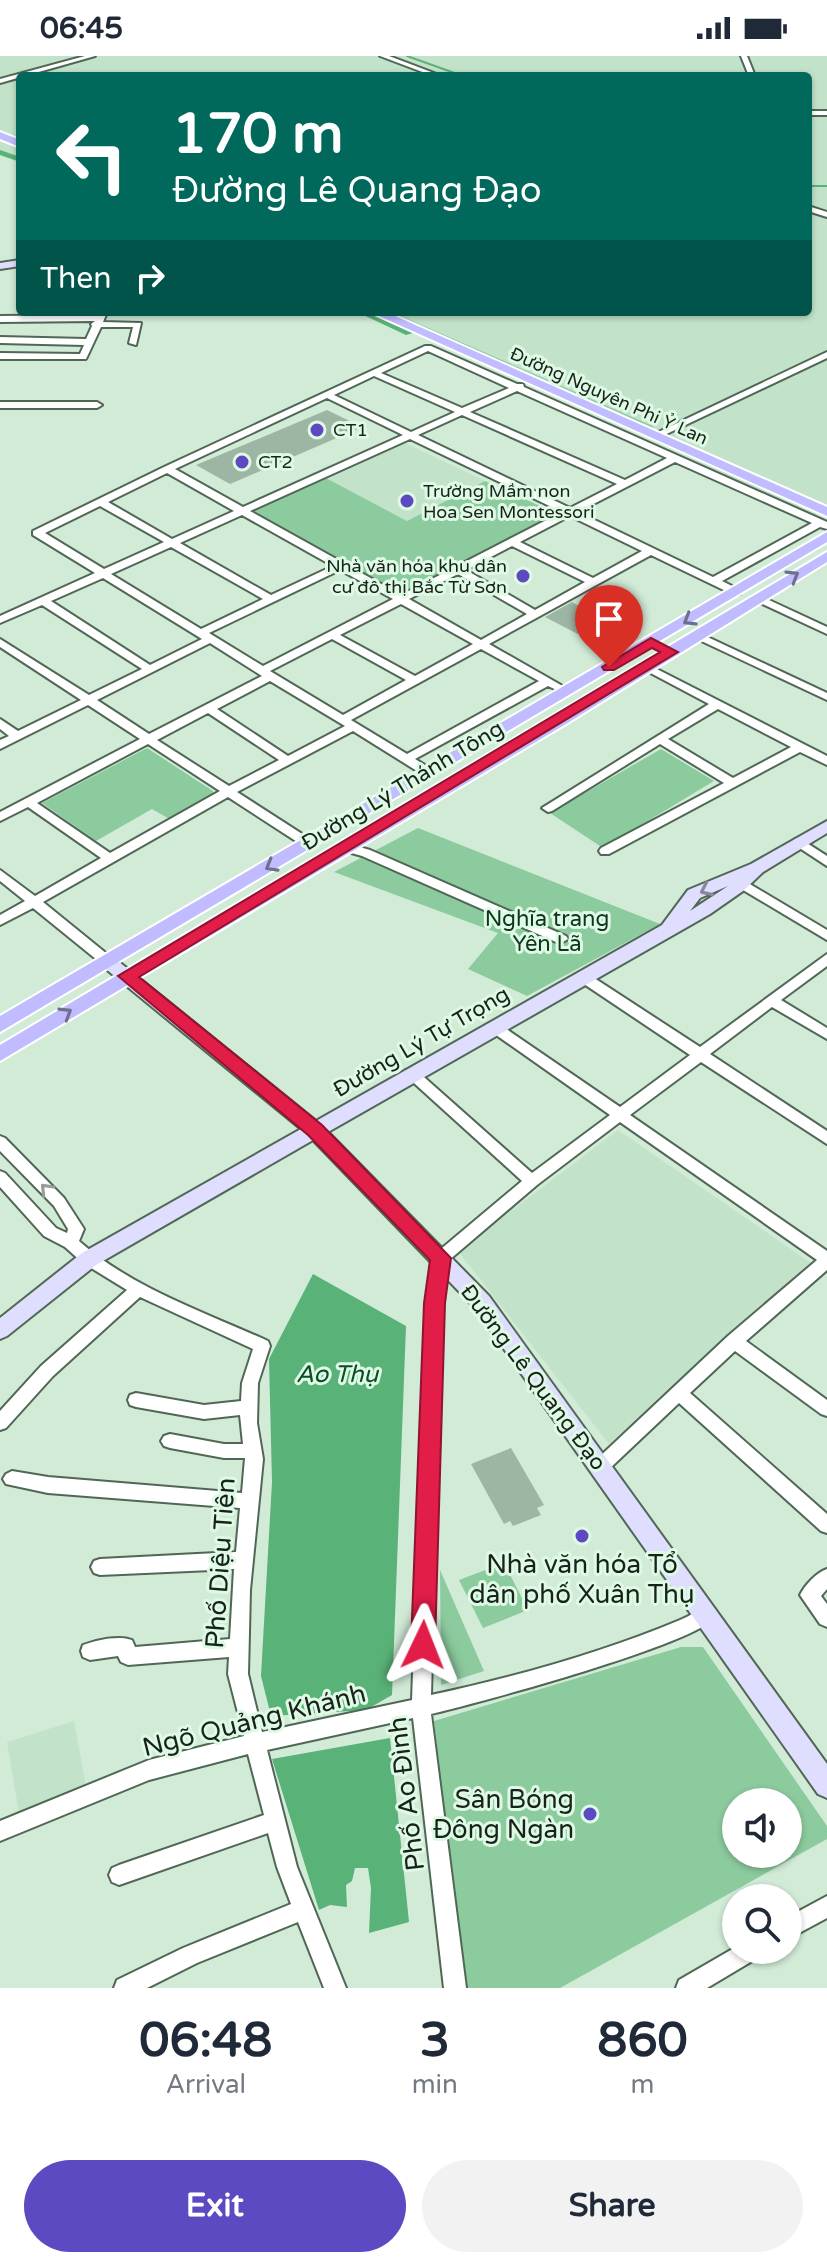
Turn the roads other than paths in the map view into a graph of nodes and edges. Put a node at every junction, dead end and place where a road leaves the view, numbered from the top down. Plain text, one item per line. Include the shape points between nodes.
1 (92, 56) edge
2 (383, 56) edge
3 (33, 72) edge
4 (428, 72) edge
5 (385, 316) edge
6 (414, 316) edge
7 (99, 318) edge
8 (0, 319) edge
9 (0, 340) edge
10 (89, 342) junction
11 (133, 343) dead end
12 (827, 355) edge
13 (0, 356) edge
14 (374, 373) junction
15 (531, 381) junction
16 (517, 387) junction
17 (327, 395) junction
18 (0, 405) edge
19 (97, 405) dead end
20 (463, 411) junction
21 (671, 428) junction
22 (408, 436) junction
23 (655, 436) junction
24 (676, 457) junction
25 (167, 469) junction
26 (626, 484) junction
27 (827, 499) edge
28 (103, 503) junction
29 (241, 510) junction
30 (569, 512) junction
31 (825, 525) edge
32 (511, 541) junction
33 (174, 542) junction
34 (650, 551) junction
35 (827, 556) edge
36 (338, 567) junction
37 (459, 570) junction
38 (104, 574) junction
39 (714, 581) junction
40 (593, 582) junction
41 (736, 592) junction
42 (758, 598) junction
43 (270, 599) junction
44 (400, 600) junction
45 (43, 601) junction
46 (534, 614) junction
47 (0, 620) edge
48 (827, 631) edge
49 (332, 635) junction
50 (206, 636) junction
51 (699, 636) junction
52 (0, 642) edge
53 (651, 642) junction
54 (481, 644) junction
55 (671, 652) junction
56 (647, 667) junction
57 (149, 669) junction
58 (268, 673) junction
59 (414, 680) junction
60 (548, 681) junction
61 (567, 692) junction
62 (827, 697) edge
63 (87, 701) junction
64 (716, 705) junction
65 (208, 708) junction
66 (0, 723) edge
67 (348, 723) junction
68 (17, 736) junction
69 (148, 738) junction
70 (661, 740) junction
71 (0, 745) edge
72 (800, 747) junction
73 (407, 759) junction
74 (288, 761) junction
75 (827, 761) edge
76 (429, 773) junction
77 (731, 782) junction
78 (229, 791) junction
79 (28, 802) junction
80 (548, 808) dead end
81 (0, 817) edge
82 (827, 826) edge
83 (799, 842) junction
84 (309, 844) junction
85 (345, 847) junction
86 (605, 851) dead end
87 (110, 859) junction
88 (827, 862) edge
89 (757, 868) junction
90 (0, 874) edge
91 (743, 884) junction
92 (35, 901) junction
93 (0, 921) edge
94 (668, 929) junction
95 (827, 936) edge
96 (561, 939) dead end
97 (827, 959) edge
98 (107, 961) junction
99 (126, 976) junction
100 (583, 977) junction
101 (772, 1001) junction
102 (0, 1025) edge
103 (494, 1027) junction
104 (827, 1034) edge
105 (0, 1054) edge
106 (701, 1056) junction
107 (411, 1074) junction
108 (620, 1117) junction
109 (315, 1130) junction
110 (827, 1138) edge
111 (0, 1142) edge
112 (17, 1159) junction
113 (0, 1170) edge
114 (0, 1177) edge
115 (532, 1181) junction
116 (71, 1243) junction
117 (441, 1258) junction
118 (89, 1259) junction
119 (827, 1260) edge
120 (138, 1289) junction
121 (0, 1330) edge
122 (734, 1341) junction
123 (679, 1393) junction
124 (136, 1400) dead end
125 (249, 1407) junction
126 (827, 1409) edge
127 (0, 1423) edge
128 (170, 1441) dead end
129 (252, 1451) junction
130 (601, 1466) junction
131 (12, 1479) dead end
132 (249, 1501) junction
133 (827, 1525) edge
134 (243, 1560) junction
135 (100, 1567) dead end
136 (827, 1577) edge
137 (708, 1615) junction
138 (827, 1618) edge
139 (239, 1647) junction
140 (90, 1651) dead end
141 (421, 1707) junction
142 (254, 1743) junction
143 (827, 1785) edge
144 (274, 1821) junction
145 (0, 1831) edge
146 (119, 1875) dead end
147 (827, 1906) edge
148 (304, 1909) junction
149 (802, 1921) edge
150 (728, 1964) edge
151 (125, 1988) edge
152 (335, 1988) edge
153 (455, 1988) edge
154 (687, 1988) edge

1 - 3 street
2 - 4 street
5 - 15 main road, Đường Nguyên Phi Ỷ Lan
6 - 21 main road, Đường Nguyên Phi Ỷ Lan
7 - 8 street
7 - 10 street
7 - 11 street via 138,325
9 - 10 street
10 - 13 street via 83,357
12 - 21 street
14 - 16 street via 428,348
14 - 17 street
14 - 20 street
15 - 16 street
15 - 23 main road, Đường Nguyên Phi Ỷ Lan
16 - 20 street
16 - 24 street
17 - 22 street
17 - 25 street
18 - 19 street
20 - 22 street
20 - 26 street
21 - 23 street
21 - 27 main road, Đường Nguyên Phi Ỷ Lan
22 - 29 street
22 - 30 street
23 - 31 main road, Đường Nguyên Phi Ỷ Lan
24 - 26 street
24 - 31 street
25 - 28 street
25 - 29 street
26 - 30 street
28 - 33 street
28 - 38 street via 37,533
29 - 33 street
29 - 36 street
30 - 32 street
30 - 34 street
31 - 39 street
31 - 41 main road, Đường Lý Thánh Tông
32 - 37 street
32 - 40 street
33 - 38 street
33 - 43 street
34 - 39 street
34 - 40 street
42 -> 35 main road, Đường Lý Thánh Tông
36 - 43 street
36 - 44 street
37 - 44 street
37 - 46 street
38 - 45 street
38 - 50 street
39 - 41 street
40 - 46 street
41 -> 53 main road, Đường Lý Thánh Tông
42 - 48 street
42 - 51 main road, Đường Lý Thánh Tông
43 - 50 street
44 - 49 street
44 - 54 street
45 - 47 street
45 - 57 street
46 - 54 street
49 - 58 street
49 - 59 street
50 - 57 street
50 - 58 street
51 - 55 main road, Đường Lý Thánh Tông
51 - 62 street
52 - 63 street
53 - 55 main road
53 - 61 main road, Đường Lý Thánh Tông
54 - 59 street
54 - 60 street
55 - 56 main road, Đường Lý Thánh Tông
56 - 64 street
56 - 85 main road, Đường Lý Thánh Tông
57 - 63 street
58 - 65 street
58 - 67 street
59 - 67 street
60 - 61 street
60 - 73 street
61 - 76 main road, Đường Lý Thánh Tông
63 - 68 street
63 - 69 street
64 - 70 street
64 - 72 street
65 - 69 street
65 - 74 street
66 - 68 street
67 - 73 street
67 - 74 street
68 - 71 street
69 - 78 street
69 - 79 street
70 - 77 street
70 - 80 street
72 - 75 street
72 - 77 street
73 - 76 street
74 - 78 street
76 - 84 main road, Đường Lý Thánh Tông
77 - 86 street
78 - 84 street
78 - 87 street
79 - 81 street
79 - 87 street
82 - 83 main road, Đường Lý Tự Trọng
83 - 88 street
83 - 89 main road, Đường Lý Tự Trọng
84 -> 98 main road, Đường Lý Thánh Tông
85 - 96 street
85 - 99 main road, Đường Lý Thánh Tông
87 - 92 street
89 - 91 main road, Đường Lý Tự Trọng
89 -> 94 main road, Đường Lý Tự Trọng via 694,894
90 - 92 street
91 - 94 main road, Đường Lý Tự Trọng
91 - 95 street
92 - 93 street
92 - 98 street
94 - 100 main road, Đường Lý Tự Trọng
97 - 101 street
98 - 99 main road, Đường Lê Quang Đạo
98 - 102 main road, Đường Lý Thánh Tông
105 -> 99 main road, Đường Lý Thánh Tông
99 - 109 main road, Đường Lê Quang Đạo
100 - 103 main road, Đường Lý Tự Trọng
100 - 106 street
101 - 104 street
101 - 106 street
103 - 107 main road, Đường Lý Tự Trọng
103 - 108 street
106 - 108 street
106 - 110 street
107 - 109 main road, Đường Lý Tự Trọng
107 - 115 street
108 - 115 street
108 - 119 street
109 - 117 main road, Đường Lê Quang Đạo
109 - 118 main road, Đường Lý Tự Trọng
111 - 112 street
112 - 113 street
116 -> 112 street via 76,1229 59,1202
114 - 116 street, Phố Diệu Tiên via 50,1232
115 - 117 street
116 - 118 street, Phố Diệu Tiên
117 - 130 main road, Đường Lê Quang Đạo via 482,1302
117 - 141 street, Phố Ao Đình via 434,1303
118 - 120 street, Phố Diệu Tiên
118 - 121 main road, Đường Lý Tự Trọng
119 - 122 street
120 - 125 street, Phố Diệu Tiên via 262,1346 250,1383
120 - 127 street via 47,1371
122 - 123 street
122 - 126 street
123 - 130 street
123 - 133 street
124 - 125 street via 204,1412
125 - 129 street, Phố Diệu Tiên
128 - 129 street
129 - 132 street, Phố Diệu Tiên
130 - 137 main road, Đường Lê Quang Đạo
131 - 132 street
132 - 134 street, Phố Diệu Tiên
134 - 135 street
134 - 139 street, Phố Diệu Tiên
136 - 138 street via 809,1595
137 - 141 street, Ngõ Quảng Khánh via 593,1660
137 - 143 main road, Đường Lê Quang Đạo
139 - 140 street via 128,1656 125,1646
139 - 142 street, Phố Diệu Tiên via 238,1674
141 - 142 street, Ngõ Quảng Khánh
141 - 153 street, Phố Ao Đình
142 - 144 street, Phố Diệu Tiên
142 - 145 street, Ngõ Quảng Khánh via 149,1770
144 - 146 street
144 - 148 street, Phố Diệu Tiên
147 - 149 street
148 - 151 street
148 - 152 street, Phố Diệu Tiên
150 - 154 street

